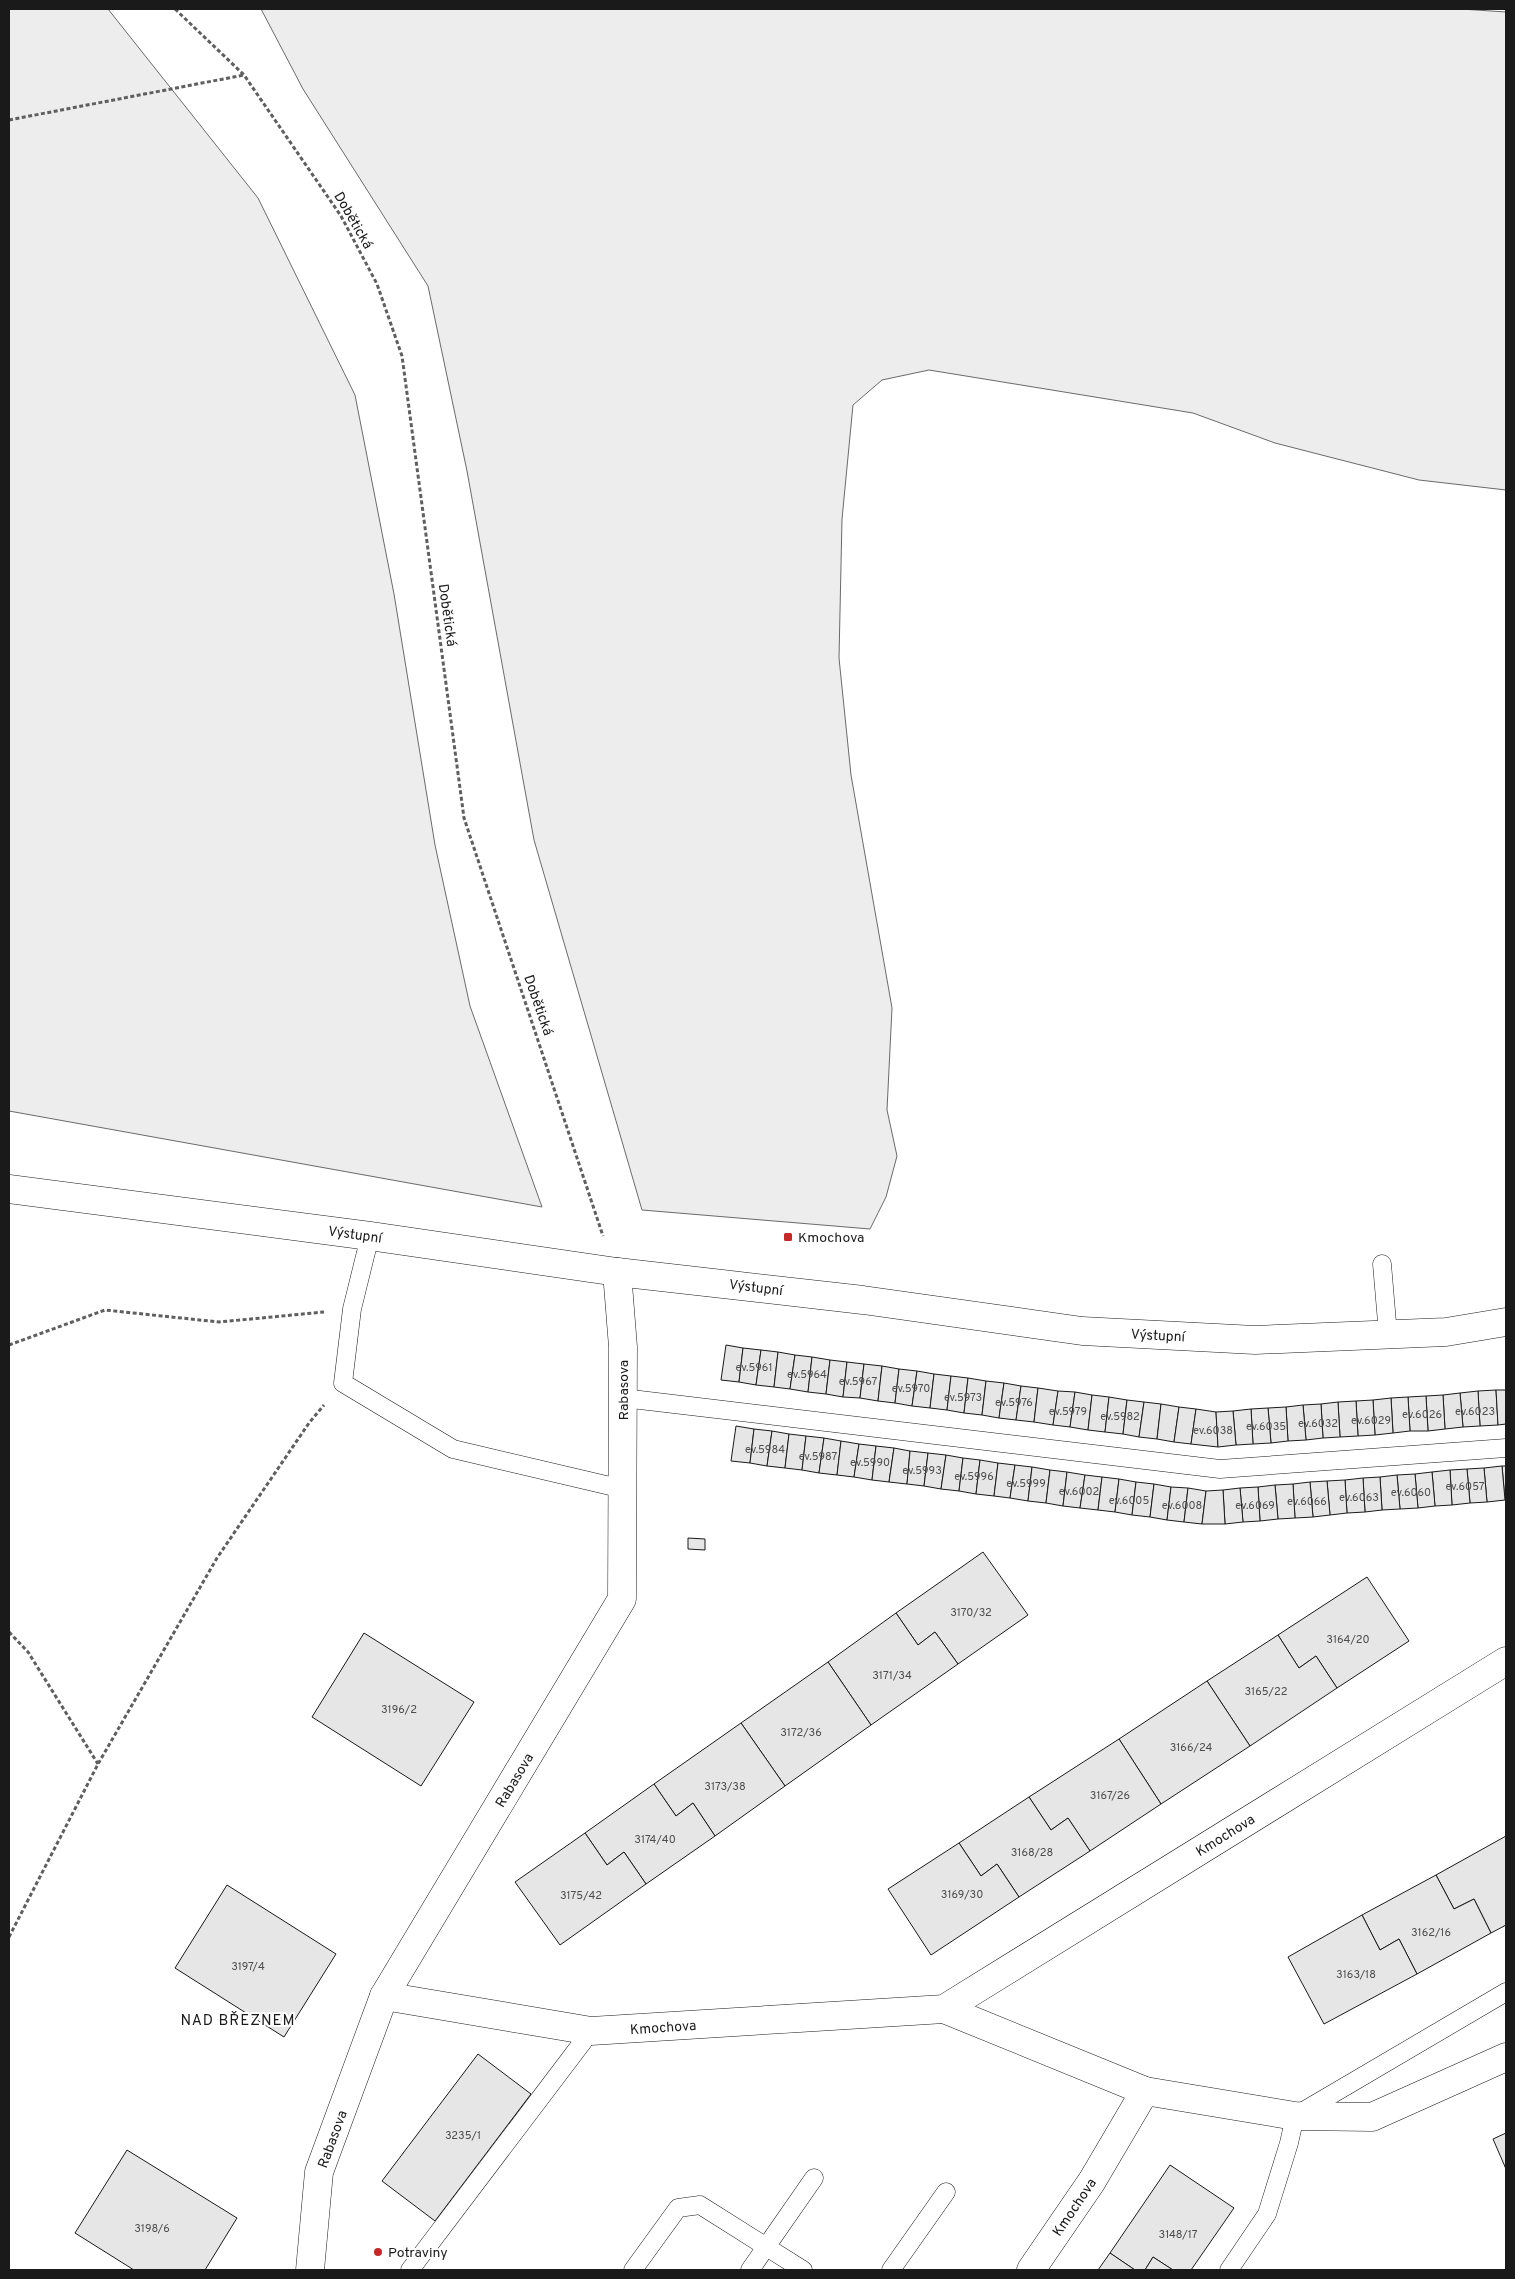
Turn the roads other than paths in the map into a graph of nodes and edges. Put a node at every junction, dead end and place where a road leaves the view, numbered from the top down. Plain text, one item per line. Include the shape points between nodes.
1 (9, 1189) edge
2 (370, 1236) junction
3 (1382, 1264) dead end
4 (617, 1272) junction
5 (1506, 1322) edge
6 (1388, 1334) junction
7 (622, 1398) junction
8 (1506, 1448) edge
9 (623, 1489) junction
10 (1506, 1662) edge
11 (1506, 1992) edge
12 (384, 1996) junction
13 (944, 2009) junction
14 (591, 2031) junction
15 (1506, 2057) edge
16 (1145, 2091) junction
17 (1296, 2116) junction
18 (814, 2178) dead end
19 (946, 2192) dead end
20 (767, 2246) junction
21 (310, 2270) edge
22 (410, 2270) edge
23 (633, 2270) edge
24 (750, 2270) edge
25 (804, 2270) edge
26 (891, 2270) edge
27 (1031, 2270) edge
28 (1229, 2270) edge

1 - 2 street, Výstupní
2 - 4 street, Výstupní
2 - 9 lane via 352,1310 343,1383 453,1449
3 - 6 lane
4 - 6 street, Výstupní via 863,1300 1082,1331 1256,1340
4 - 7 street, Rabasova via 623,1346
5 - 6 street, Výstupní via 1446,1332
7 - 8 lane via 1220,1469
7 - 9 street, Rabasova
9 - 12 street, Rabasova via 622,1599
10 - 13 street, Kmochova
11 - 17 lane
12 - 14 street, Kmochova
12 - 21 street, Rabasova via 319,2172
13 - 14 street, Kmochova
13 - 16 street, Kmochova
14 - 22 lane
15 - 17 street, Kmochova via 1372,2117
16 - 17 street, Kmochova
16 - 27 street, Kmochova via 1092,2182
17 - 28 lane via 1267,2214
18 - 20 lane
19 - 26 lane
20 - 23 lane via 700,2204 678,2208
20 - 24 lane
20 - 25 lane

